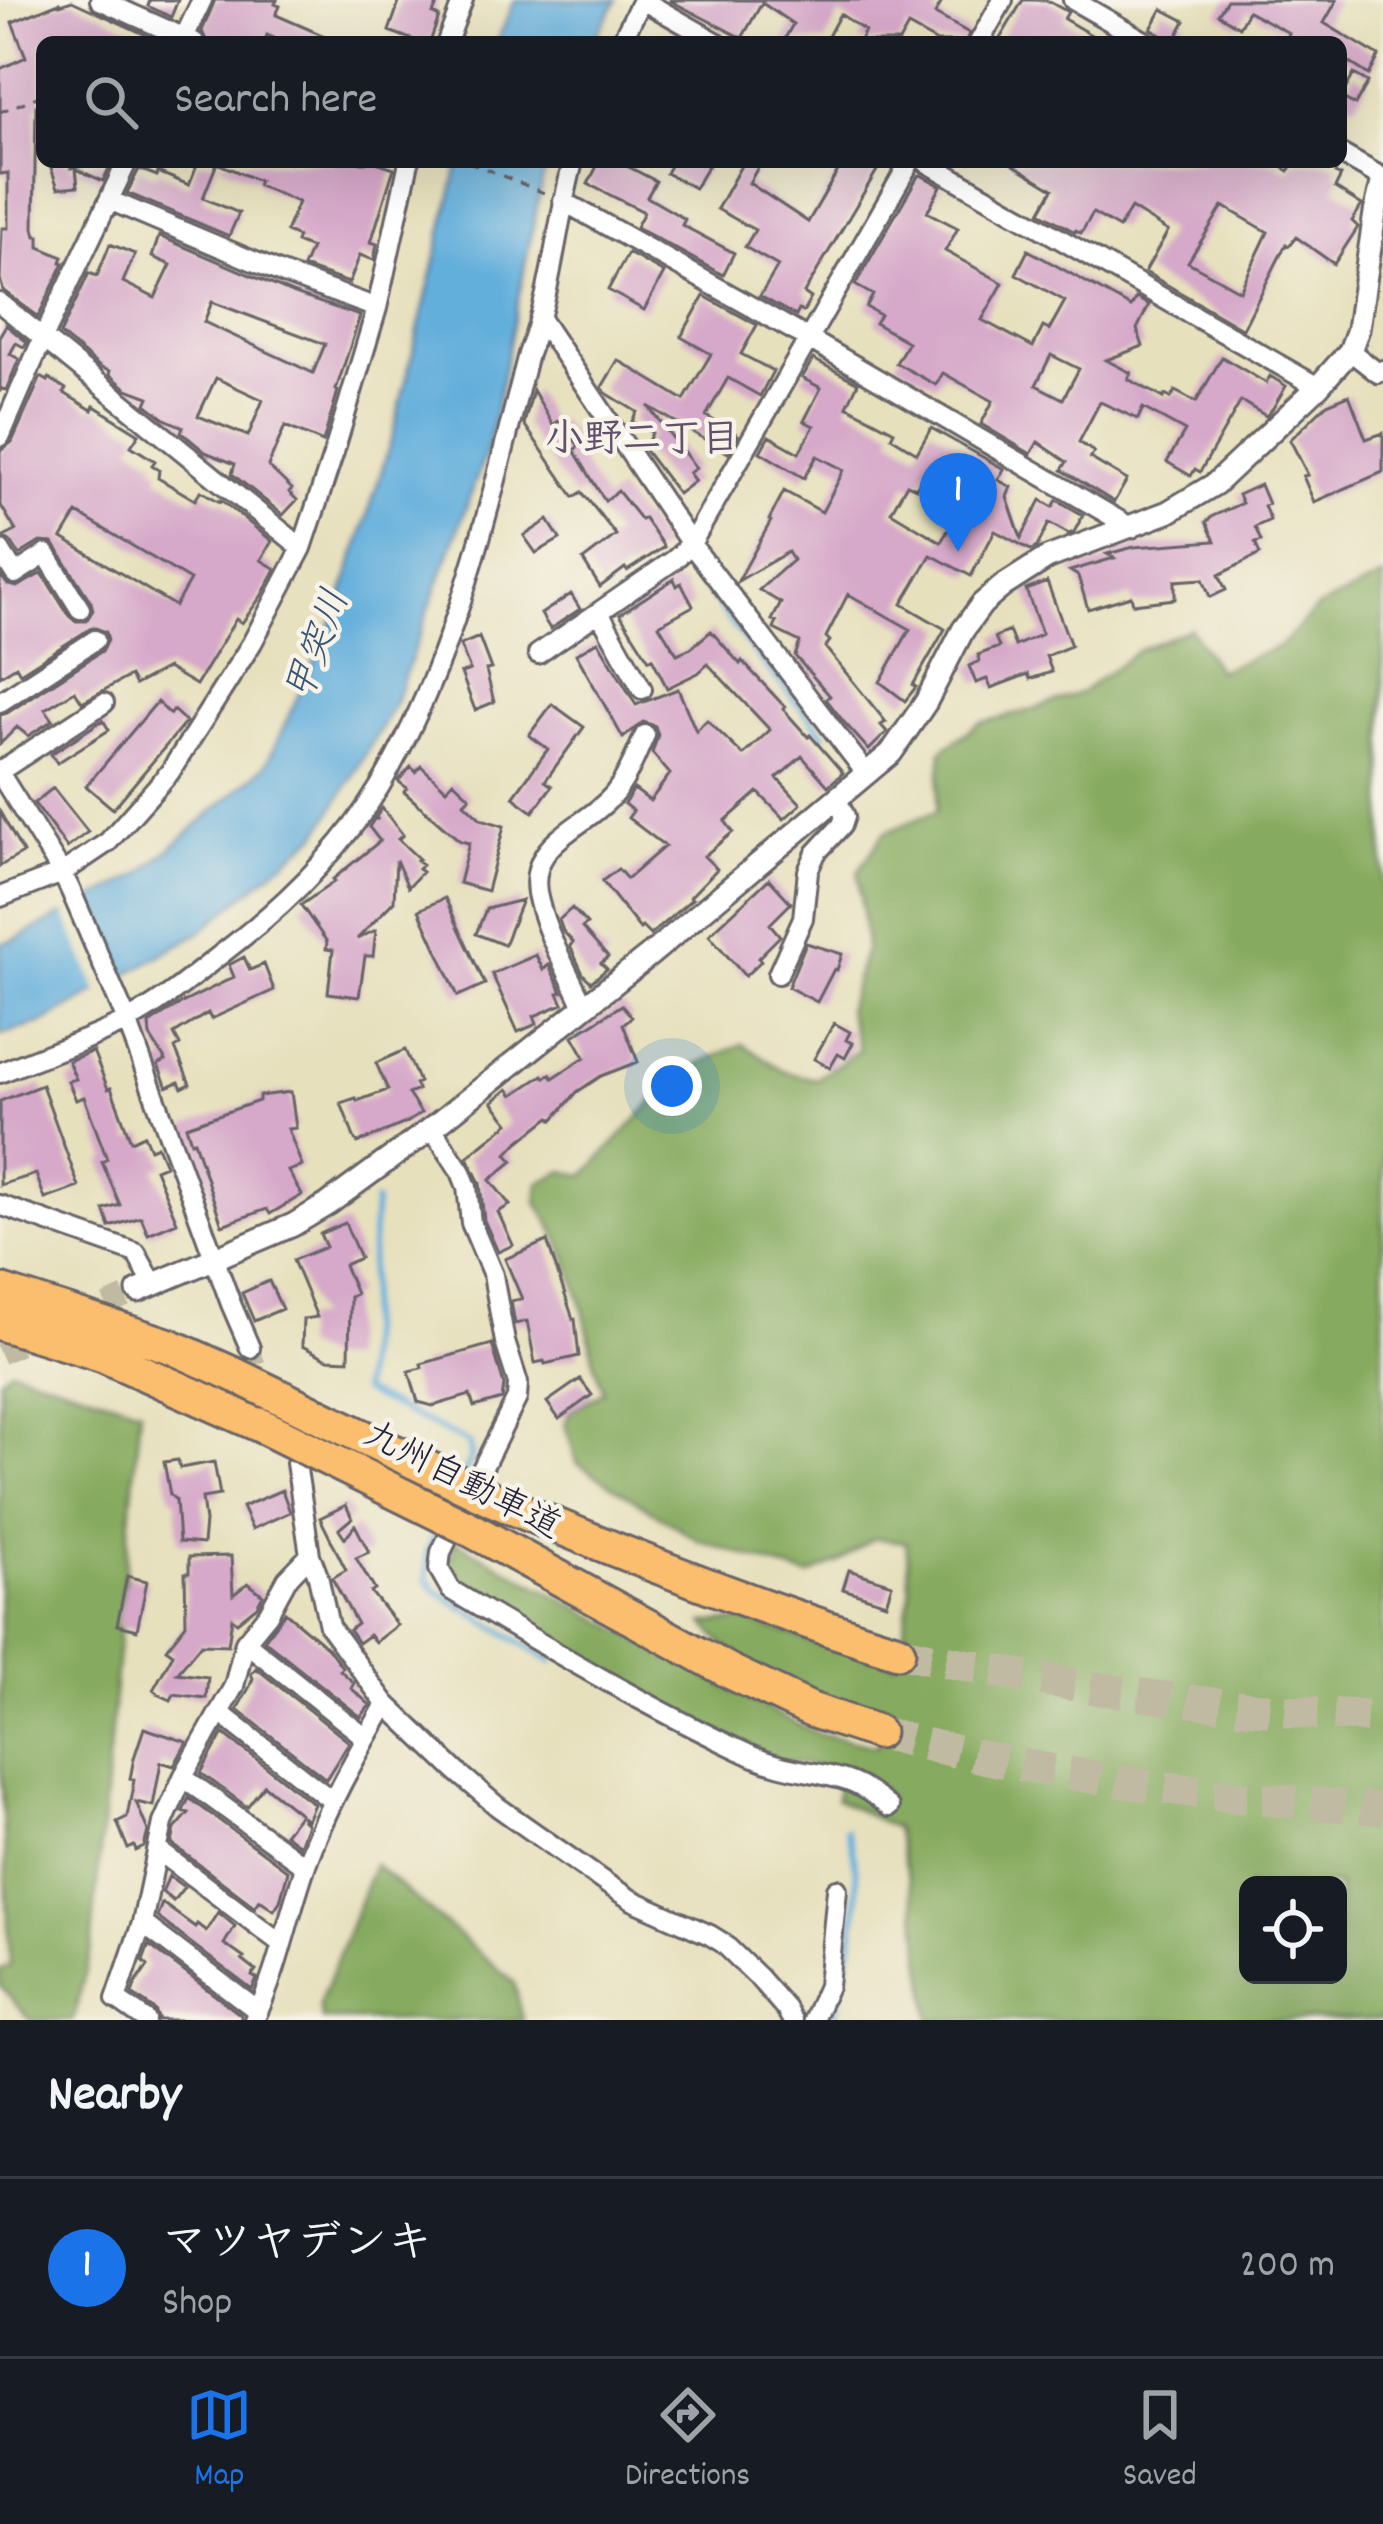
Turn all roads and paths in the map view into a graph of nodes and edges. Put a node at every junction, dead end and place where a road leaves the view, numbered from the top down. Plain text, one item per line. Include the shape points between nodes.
1 (100, 0) edge
2 (202, 0) edge
3 (463, 0) edge
4 (642, 0) edge
5 (1003, 0) edge
6 (1073, 0) edge
7 (178, 36) edge
8 (188, 36) edge
9 (449, 36) edge
10 (624, 36) edge
11 (705, 36) edge
12 (982, 36) edge
13 (1136, 36) edge
14 (36, 97) edge
15 (0, 112) edge
16 (1347, 158) edge
17 (124, 168) edge
18 (408, 168) edge
19 (483, 168) edge
20 (571, 168) edge
21 (907, 168) edge
22 (936, 168) edge
23 (1383, 179) edge
24 (558, 199) junction
25 (109, 200) junction
26 (0, 302) edge
27 (377, 308) junction
28 (541, 320) junction
29 (43, 338) junction
30 (809, 339) junction
31 (1350, 351) junction
32 (1383, 370) edge
33 (1318, 387) junction
34 (0, 436) edge
35 (1132, 527) junction
36 (302, 548) junction
37 (0, 550) edge
38 (684, 552) junction
39 (80, 609) dead end
40 (598, 612) junction
41 (95, 640) dead end
42 (538, 654) dead end
43 (642, 689) dead end
44 (0, 703) edge
45 (104, 703) dead end
46 (645, 735) dead end
47 (0, 772) edge
48 (866, 773) junction
49 (836, 798) junction
50 (62, 873) junction
51 (0, 897) edge
52 (778, 974) dead end
53 (584, 1007) junction
54 (127, 1021) junction
55 (0, 1073) edge
56 (432, 1128) junction
57 (0, 1205) edge
58 (215, 1259) junction
59 (0, 1286) edge
60 (145, 1287) joint
61 (10, 1327) tunnel mouth
62 (244, 1362) junction
63 (296, 1463) tunnel mouth
64 (310, 1555) junction
65 (245, 1642) junction
66 (898, 1652) tunnel mouth
67 (386, 1704) junction
68 (220, 1713) junction
69 (877, 1732) tunnel mouth
70 (366, 1738) junction
71 (183, 1777) junction
72 (331, 1800) junction
73 (889, 1807) dead end
74 (159, 1851) junction
75 (305, 1866) junction
76 (837, 1889) dead end
77 (142, 1923) junction
78 (282, 1944) junction
79 (256, 2016) edge
80 (146, 2020) edge
81 (792, 2020) edge
82 (813, 2020) edge

1 - 7 street
2 - 8 street
3 - 9 street
4 - 10 street
4 - 11 street
5 - 12 street
6 - 13 street
14 - 15 path
16 - 23 street
17 - 25 street
18 - 27 street
19 - 24 path
20 - 24 street
21 - 30 street
22 - 33 street
23 - 31 street
24 - 28 street
24 - 30 street
25 - 27 street
25 - 29 street
26 - 29 street
27 - 36 street
28 - 38 street
28 - 54 street via 470,575 423,706 377,790 266,920
29 - 34 street
29 - 36 street
30 - 35 street
30 - 38 street
31 - 32 street
31 - 33 street
33 - 35 street via 1215,484
35 - 48 street via 1047,558 982,604 914,722
36 - 50 street via 170,772 107,842
37 - 39 street via 15,574 46,554
38 - 40 street
38 - 48 street
40 - 42 street
40 - 43 street
41 - 44 street
45 - 47 street
46 - 53 street via 612,797 540,862 539,905
47 - 50 street
48 - 49 street
49 - 52 street via 845,816 808,871 802,918
49 - 53 street
50 - 51 street
50 - 54 street
53 - 56 street
54 - 55 street
54 - 58 street
56 - 58 street via 328,1204
56 - 73 street via 467,1187 470,1223 493,1275 518,1382 518,1399 441,1552 439,1570 451,1590 695,1730 776,1767 843,1779
57 - 60 street via 136,1253
58 - 60 street
58 - 62 street
59 - 62 highway, 九州自動車道 via 33,1291 170,1346
61 - 69 highway, 九州自動車道, bridge via 103,1354 260,1425 731,1672
62 - 66 highway, 九州自動車道, bridge via 490,1498 731,1596
63 - 64 street
64 - 65 street
64 - 67 street via 329,1626
65 - 68 street
65 - 70 street
67 - 70 street
67 - 81 street via 498,1807 632,1900 723,1943
68 - 71 street
68 - 72 street
70 - 72 street
71 - 74 street
71 - 75 street
72 - 75 street
74 - 77 street
74 - 78 street
75 - 78 street
76 - 82 street via 828,1986
77 - 79 street
77 - 80 street via 116,1999
78 - 79 street

